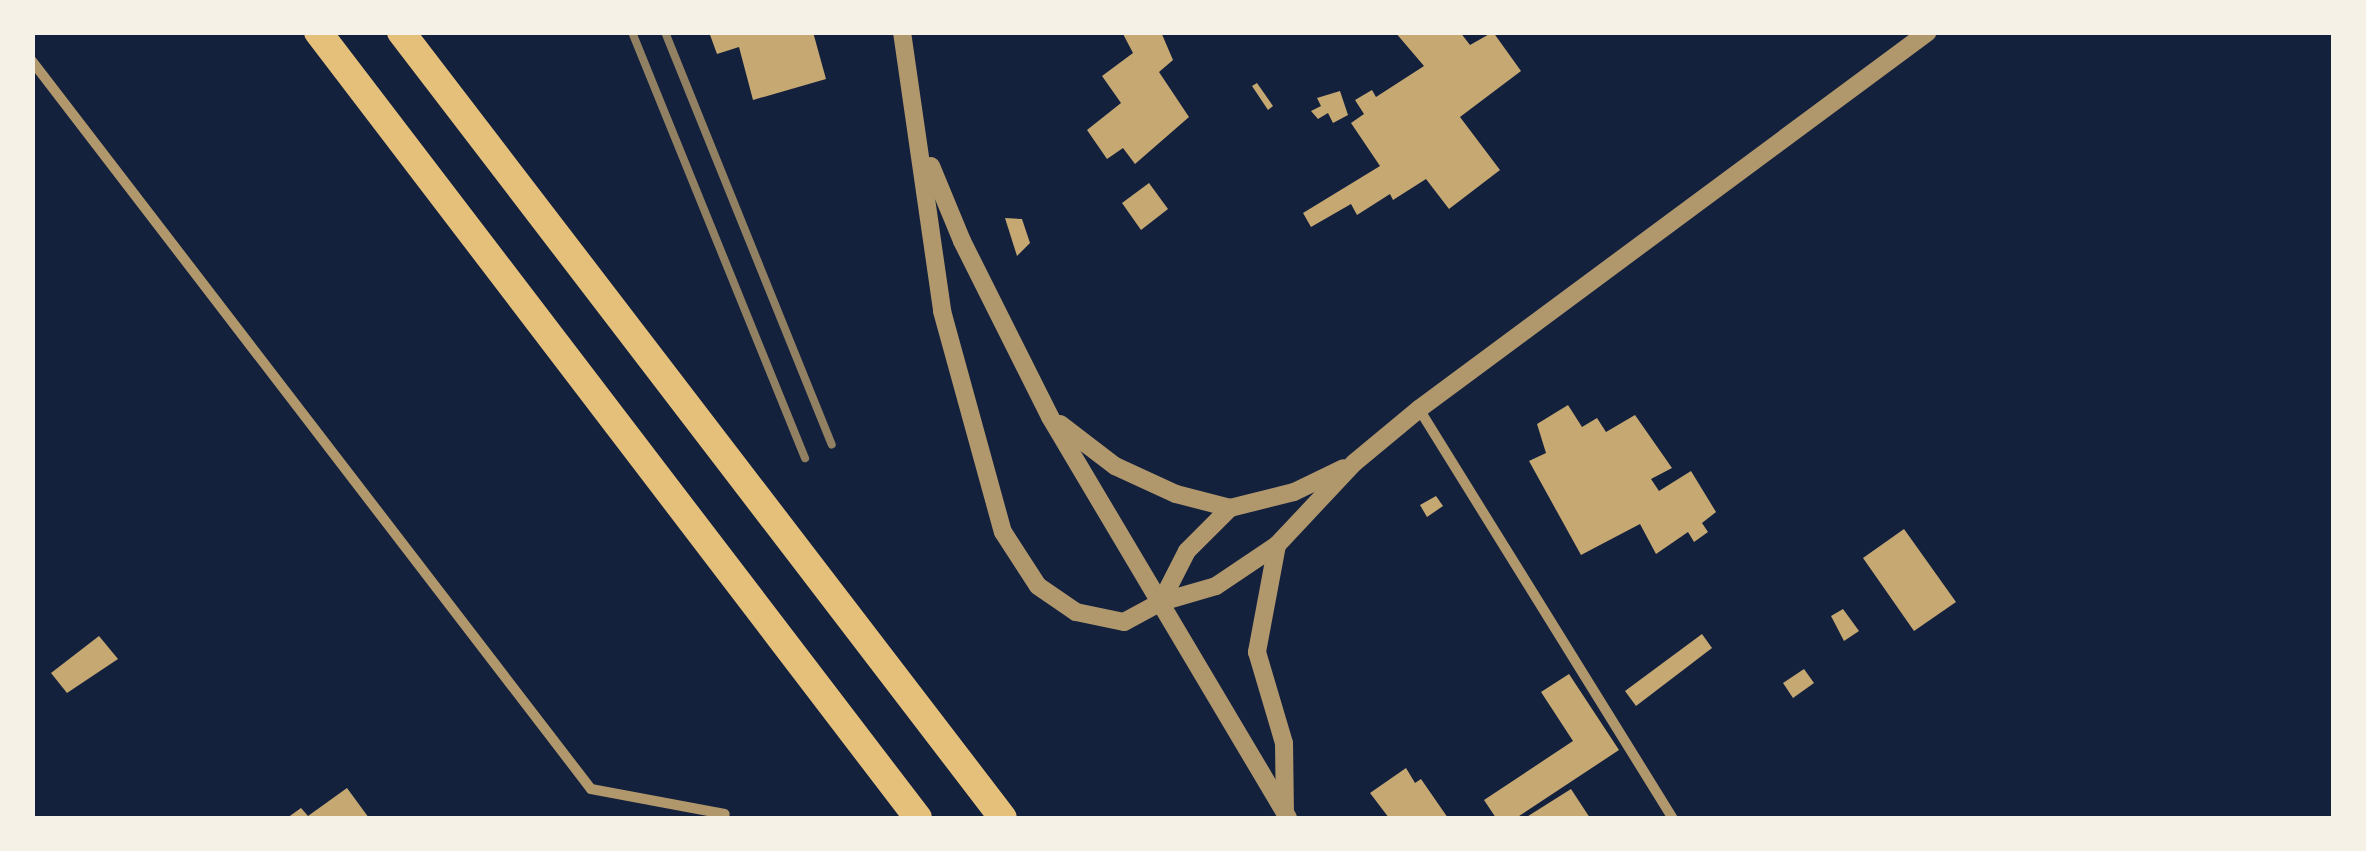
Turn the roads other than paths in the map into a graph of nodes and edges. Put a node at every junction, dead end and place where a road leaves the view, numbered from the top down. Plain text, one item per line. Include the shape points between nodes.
1 (318, 32) edge
2 (401, 32) edge
3 (902, 32) edge
4 (1928, 32) edge
5 (32, 61) edge
6 (921, 141) junction
7 (1419, 409) junction
8 (1050, 416) junction
9 (1354, 463) junction
10 (1230, 508) junction
11 (1277, 545) junction
12 (1160, 602) junction
13 (725, 814) dead end
14 (1287, 816) edge
15 (918, 818) edge
16 (1003, 818) edge
17 (1673, 818) edge

1 - 15 highway
2 - 16 highway
3 - 6 street
4 - 7 street
5 - 13 street via 591,789
6 - 8 street via 962,241
6 - 12 street via 942,311 1003,532 1038,586 1076,612 1124,622
7 - 9 street
7 - 17 street
8 - 10 street via 1115,466 1176,494
8 - 12 street
9 - 10 street via 1294,492
9 - 11 street
10 - 12 street via 1186,550
11 - 12 street via 1216,586
11 - 14 street via 1257,652 1284,743
12 - 14 street

